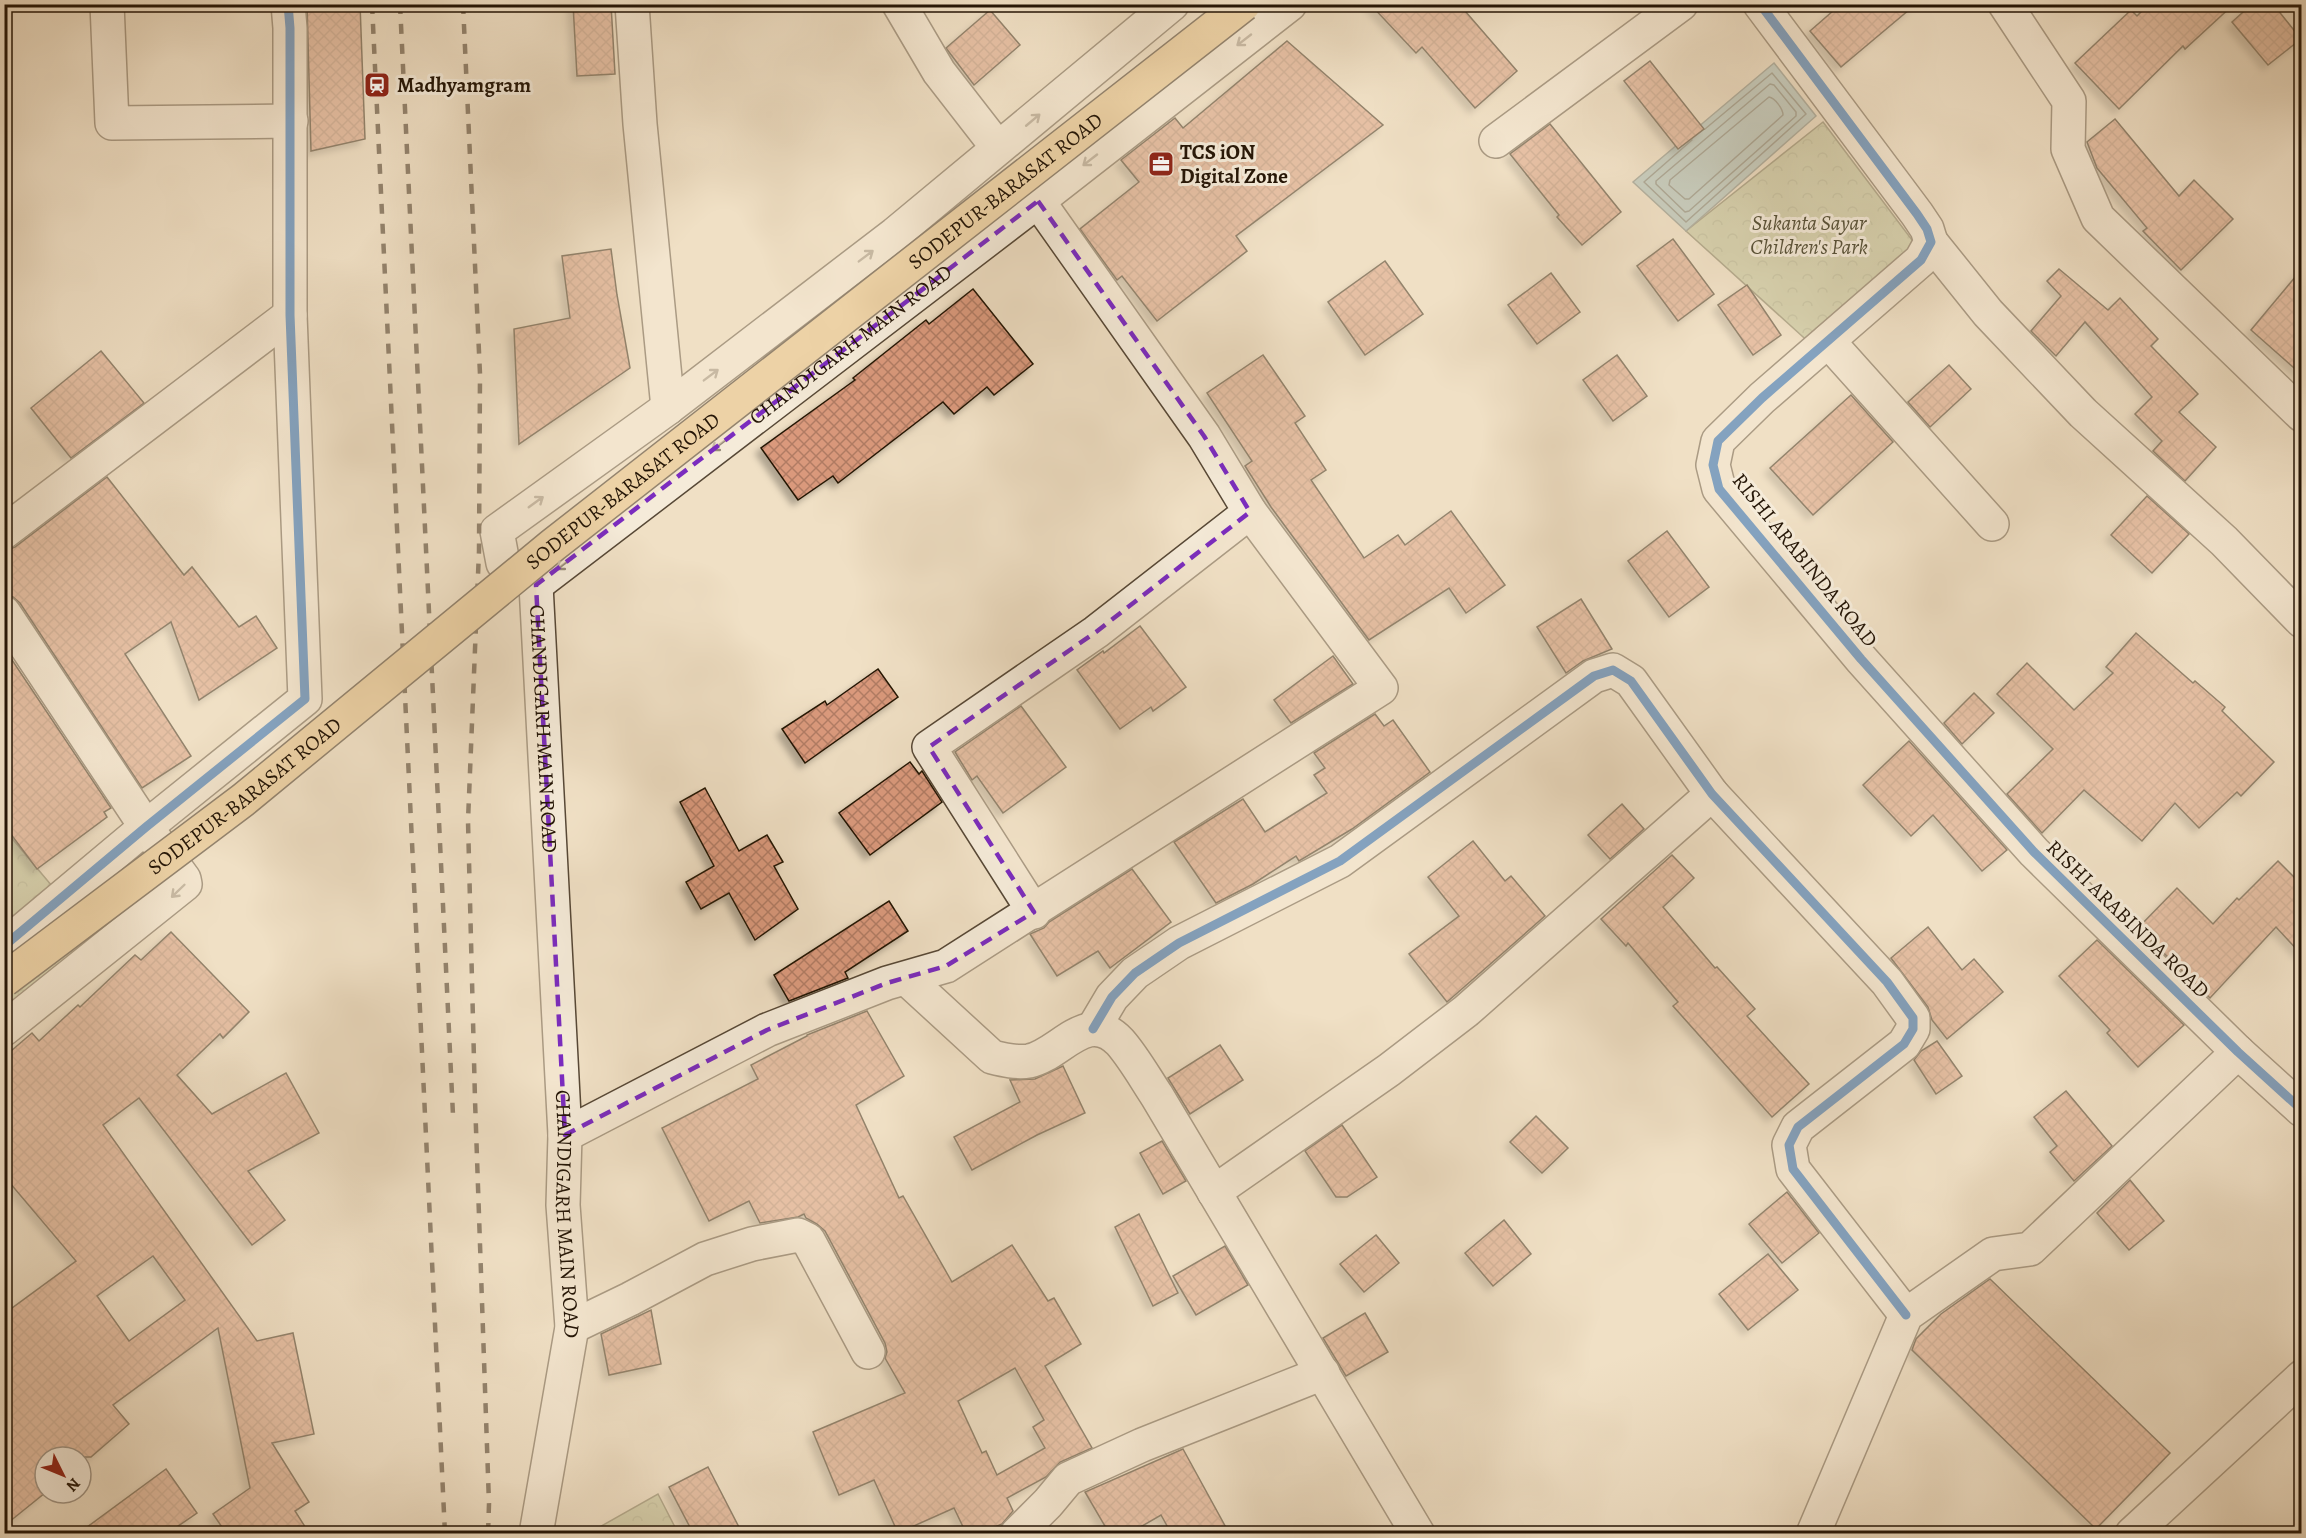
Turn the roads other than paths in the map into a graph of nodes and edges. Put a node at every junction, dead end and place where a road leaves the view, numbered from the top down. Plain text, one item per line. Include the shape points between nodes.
1 (107, 4) edge
2 (288, 4) edge
3 (632, 4) edge
4 (899, 4) edge
5 (1172, 4) edge
6 (1244, 4) edge
7 (1290, 4) edge
8 (1681, 4) edge
9 (1760, 4) edge
10 (2005, 4) edge
11 (291, 121) junction
12 (1496, 141) dead end
13 (999, 148) junction
14 (1038, 201) junction
15 (1931, 242) junction
16 (290, 315) junction
17 (1828, 341) junction
18 (668, 408) junction
19 (2301, 415) edge
20 (1250, 512) junction
21 (1992, 524) dead end
22 (4, 532) edge
23 (536, 585) junction
24 (4, 613) edge
25 (2301, 621) edge
26 (1712, 794) junction
27 (146, 827) junction
28 (1034, 912) junction
29 (4, 946) edge
30 (907, 979) junction
31 (4, 980) edge
32 (4, 1029) edge
33 (1093, 1029) junction
34 (2238, 1052) junction
35 (2301, 1110) edge
36 (565, 1135) junction
37 (1214, 1192) junction
38 (1906, 1315) junction
39 (572, 1327) junction
40 (868, 1353) dead end
41 (1323, 1373) junction
42 (2301, 1377) edge
43 (536, 1533) edge
44 (1017, 1533) edge
45 (1418, 1533) edge
46 (1813, 1533) edge
47 (2132, 1533) edge

1 - 11 street via 112,123
2 - 11 street
3 - 18 street
4 - 13 street via 939,72
13 -> 5 street
6 - 31 main road, SODEPUR-BARASAT ROAD, bridge via 552,545 243,800
7 -> 14 street, CHANDIGARH MAIN ROAD
8 - 12 street
9 - 15 street via 1928,229
10 - 19 street via 2069,101 2068,149 2098,218
11 - 16 street
18 -> 13 street via 896,234
14 - 20 street via 1204,436
14 -> 23 street, CHANDIGARH MAIN ROAD
15 - 17 street, RISHI ARABINDA ROAD via 1921,260
15 - 25 street via 1988,313 2083,413 2224,541
16 - 22 street
16 - 27 street via 305,699
17 - 21 street
17 - 34 street, RISHI ARABINDA ROAD via 1718,441 1713,465 1719,489 1861,659 2034,852
23 -> 18 street via 503,563 497,531
20 - 28 street via 1096,632 929,747
20 - 28 street via 1381,688
23 - 36 street, CHANDIGARH MAIN ROAD
24 - 27 street
26 - 33 street via 1631,681 1613,670 1594,676 1340,861 1179,943 1135,973 1112,997
26 - 37 street via 1466,1011 1389,1070
26 - 38 street via 1887,982 1913,1018 1913,1029 1904,1044 1798,1127 1789,1145 1793,1169
27 - 29 street
27 -> 32 street via 185,884
28 - 30 street via 946,966
30 - 33 street via 992,1058 1029,1061 1047,1055 1073,1035
30 - 36 street via 887,983 767,1030
33 - 37 street via 1107,1033 1129,1054
34 - 35 street, RISHI ARABINDA ROAD
34 - 38 street via 2030,1250 1993,1254
36 - 39 street, CHANDIGARH MAIN ROAD via 563,1205
37 - 41 street
38 - 46 street
39 - 40 street via 705,1258 798,1235 808,1240
39 - 43 street, CHANDIGARH MAIN ROAD
41 - 44 street via 1068,1479
41 - 45 street
42 - 47 street

